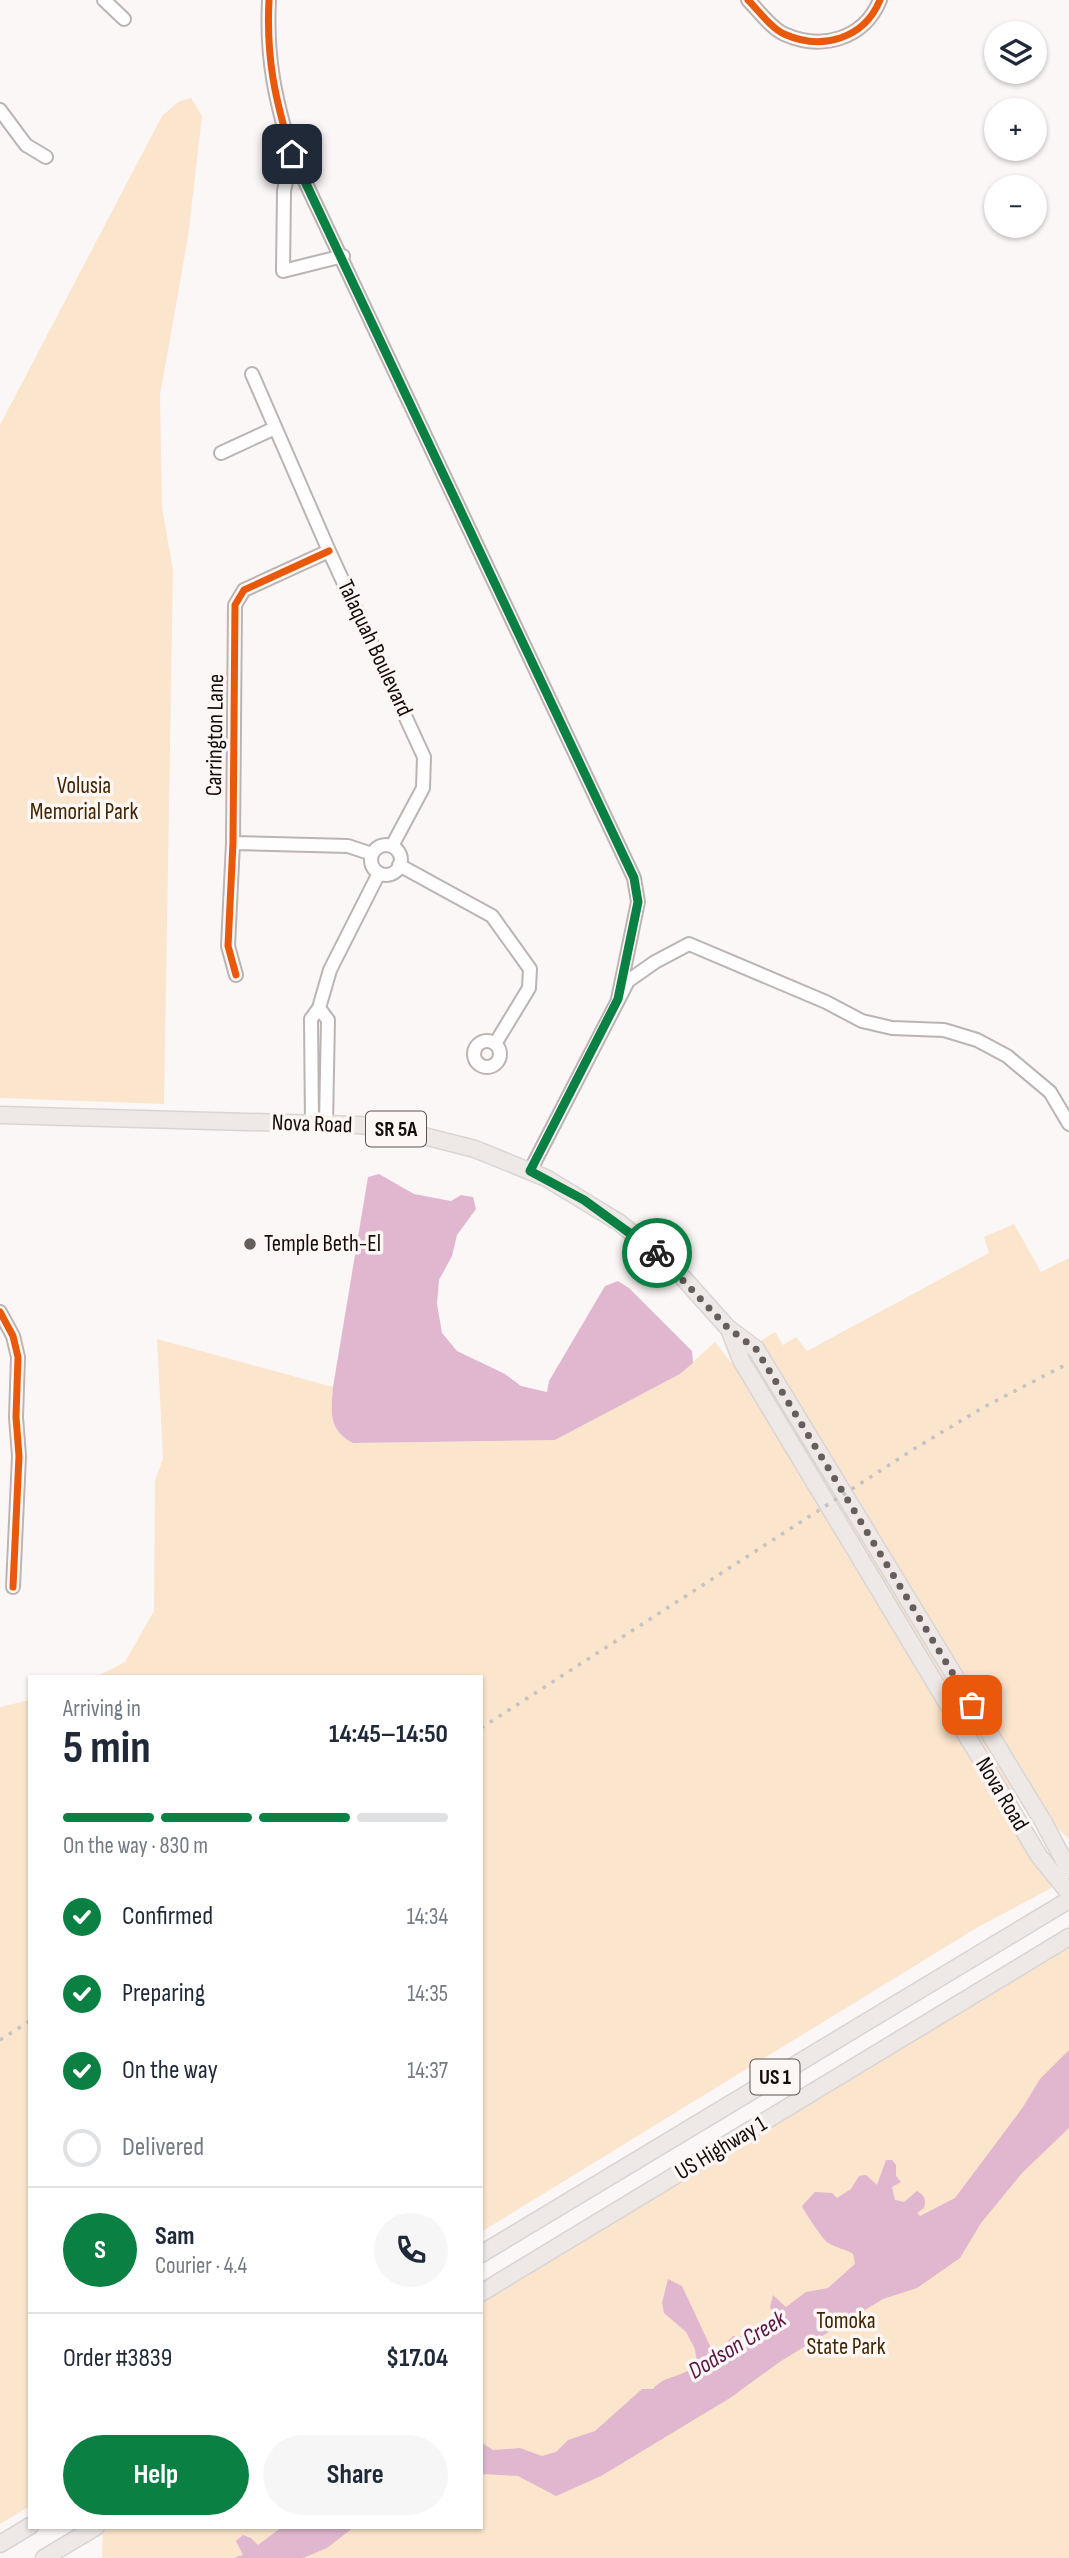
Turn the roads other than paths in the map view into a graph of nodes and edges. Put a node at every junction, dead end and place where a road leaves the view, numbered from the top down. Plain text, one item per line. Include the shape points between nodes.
1 (104, 0) edge
2 (269, 0) edge
3 (748, 0) edge
4 (880, 0) edge
5 (124, 19) dead end
6 (0, 110) edge
7 (292, 154) junction
8 (46, 157) dead end
9 (343, 256) junction
10 (252, 374) dead end
11 (275, 428) junction
12 (221, 453) dead end
13 (329, 551) junction
14 (233, 843) junction
15 (392, 846) junction
16 (372, 855) junction
17 (399, 865) junction
18 (379, 873) junction
19 (236, 975) dead end
20 (618, 999) junction
21 (319, 1008) junction
22 (495, 1044) dead end
23 (309, 1063) junction
24 (327, 1064) junction
25 (0, 1115) edge
26 (319, 1124) junction
27 (1069, 1124) edge
28 (530, 1171) junction
29 (0, 1312) edge
30 (728, 1328) junction
31 (13, 1587) dead end
32 (1044, 1823) junction
33 (1069, 1845) edge
34 (1069, 1870) edge
35 (1069, 1893) edge
36 (1069, 1900) edge
37 (1067, 1936) edge
38 (483, 2253) edge
39 (483, 2292) edge
40 (28, 2527) edge
41 (93, 2529) edge
42 (0, 2544) edge
43 (44, 2558) edge

1 - 5 street
2 - 7 street via 266,43 276,102
3 - 4 street via 781,33 810,42 833,42 856,32 874,15
6 - 8 street via 26,145
7 - 9 street
7 - 9 street via 284,191 283,271
9 - 20 street via 634,878 638,902
10 - 11 street, Talaquah Boulevard
11 - 12 street
11 - 13 street, Talaquah Boulevard
13 - 14 street, Carrington Lane via 244,590 235,605
13 - 15 street, Talaquah Boulevard via 424,757 423,788
14 - 16 street via 348,846
14 - 19 street, Carrington Lane via 228,946
15 - 16 street via 378,847
15 - 17 street via 400,857
16 - 18 street
17 - 18 street via 391,873
17 - 22 street via 492,916 530,969 529,988
18 - 21 street via 330,970
20 - 27 street via 628,981 689,944 862,1021 892,1028 944,1030 977,1040 1007,1056 1049,1092
20 - 28 street
21 - 23 street via 311,1018
21 - 24 street via 328,1020
23 - 24 street
23 - 26 street
24 - 26 street
25 - 26 main road, Nova Road / SR 5A
26 - 28 main road, Nova Road / SR 5A via 396,1129 475,1149
28 - 30 main road, Nova Road / SR 5A via 584,1200 646,1243
29 - 31 street via 18,1357
30 - 32 main road, Nova Road / SR 5A via 756,1349
30 - 35 main road, Nova Road / SR 5A via 741,1360 1039,1856
32 - 33 main road
32 - 34 main road, Nova Road / SR 5A
36 - 38 main road, US Highway 1 / US 1
37 - 39 main road, US Highway 1 / US 1
40 - 42 main road
41 - 43 main road

